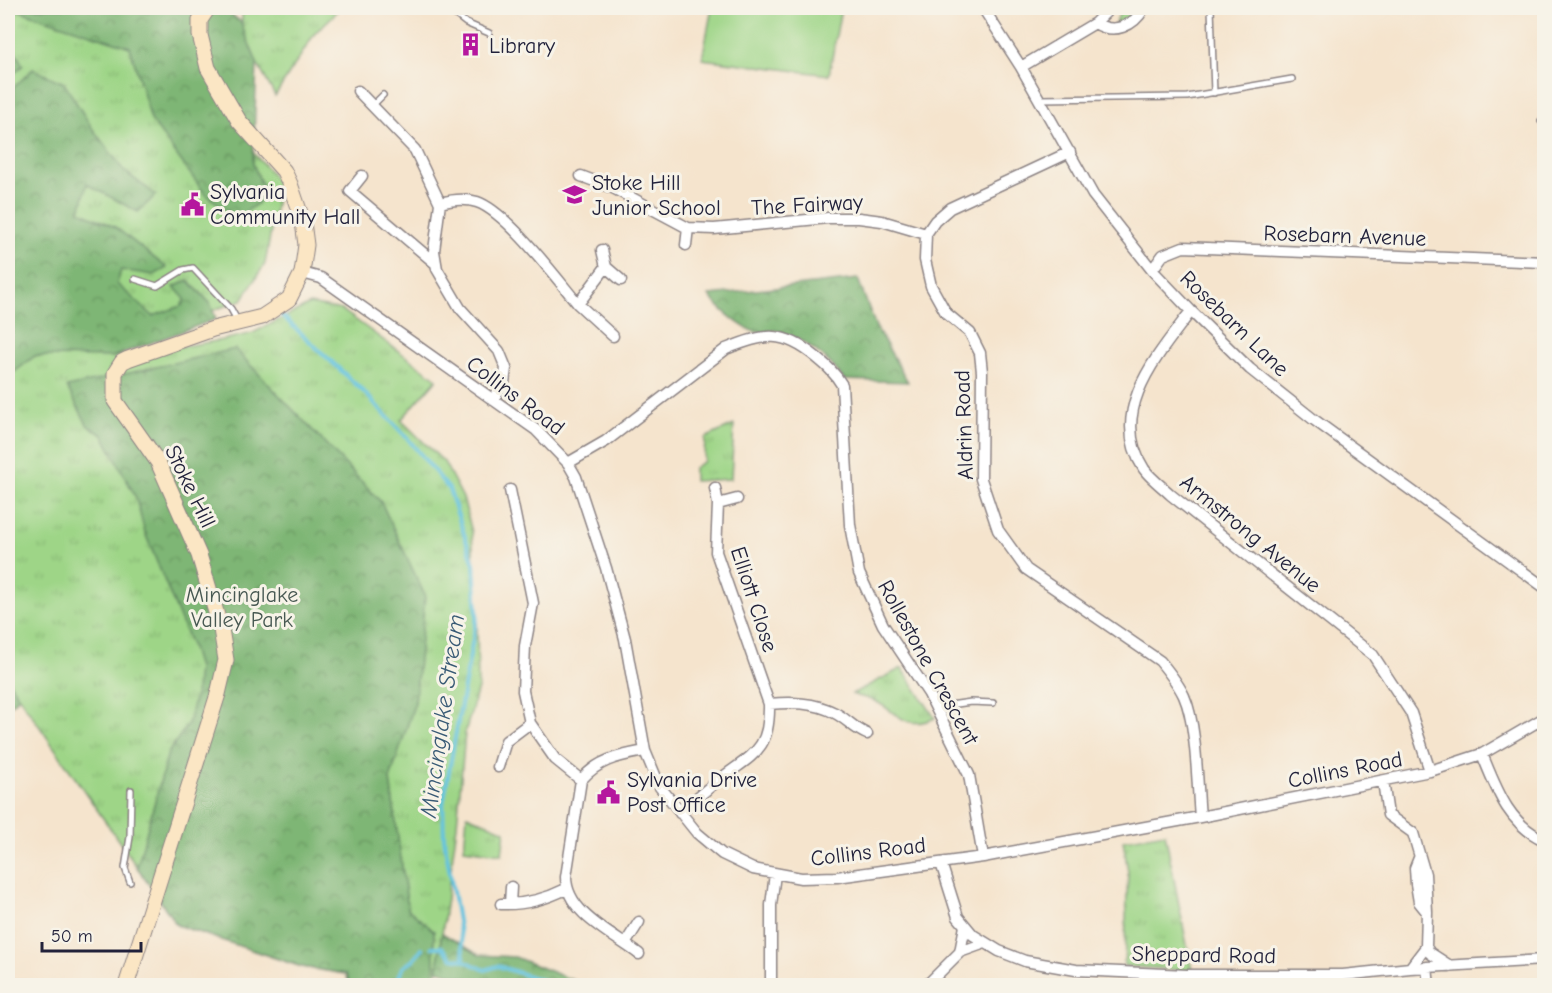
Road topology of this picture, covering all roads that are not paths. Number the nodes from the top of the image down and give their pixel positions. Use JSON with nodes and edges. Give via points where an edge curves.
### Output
{"nodes":[{"id":1,"x":208,"y":8,"type":"edge"},
{"id":2,"x":447,"y":8,"type":"edge"},
{"id":3,"x":983,"y":8,"type":"edge"},
{"id":4,"x":1110,"y":8,"type":"edge"},
{"id":5,"x":1144,"y":8,"type":"edge"},
{"id":6,"x":1211,"y":8,"type":"edge"},
{"id":7,"x":1095,"y":23,"type":"junction"},
{"id":8,"x":489,"y":33,"type":"dead end"},
{"id":9,"x":1021,"y":68,"type":"junction"},
{"id":10,"x":1292,"y":79,"type":"dead end"},
{"id":11,"x":358,"y":91,"type":"dead end"},
{"id":12,"x":1214,"y":93,"type":"junction"},
{"id":13,"x":383,"y":95,"type":"dead end"},
{"id":14,"x":1038,"y":99,"type":"junction"},
{"id":15,"x":372,"y":106,"type":"junction"},
{"id":16,"x":1070,"y":152,"type":"junction"},
{"id":17,"x":362,"y":176,"type":"dead end"},
{"id":18,"x":581,"y":176,"type":"dead end"},
{"id":19,"x":440,"y":203,"type":"junction"},
{"id":20,"x":688,"y":228,"type":"junction"},
{"id":21,"x":926,"y":234,"type":"junction"},
{"id":22,"x":686,"y":244,"type":"dead end"},
{"id":23,"x":602,"y":250,"type":"dead end"},
{"id":24,"x":1545,"y":262,"type":"edge"},
{"id":25,"x":435,"y":263,"type":"junction"},
{"id":26,"x":606,"y":267,"type":"junction"},
{"id":27,"x":1152,"y":270,"type":"junction"},
{"id":28,"x":302,"y":273,"type":"junction"},
{"id":29,"x":135,"y":279,"type":"dead end"},
{"id":30,"x":621,"y":280,"type":"dead end"},
{"id":31,"x":578,"y":304,"type":"junction"},
{"id":32,"x":1191,"y":311,"type":"junction"},
{"id":33,"x":239,"y":324,"type":"junction"},
{"id":34,"x":613,"y":336,"type":"dead end"},
{"id":35,"x":493,"y":400,"type":"junction"},
{"id":36,"x":568,"y":463,"type":"junction"},
{"id":37,"x":715,"y":488,"type":"dead end"},
{"id":38,"x":510,"y":490,"type":"dead end"},
{"id":39,"x":737,"y":499,"type":"dead end"},
{"id":40,"x":718,"y":504,"type":"junction"},
{"id":41,"x":1545,"y":587,"type":"edge"},
{"id":42,"x":993,"y":703,"type":"dead end"},
{"id":43,"x":769,"y":704,"type":"junction"},
{"id":44,"x":936,"y":707,"type":"junction"},
{"id":45,"x":1545,"y":718,"type":"edge"},
{"id":46,"x":530,"y":723,"type":"junction"},
{"id":47,"x":867,"y":734,"type":"dead end"},
{"id":48,"x":645,"y":751,"type":"junction"},
{"id":49,"x":1482,"y":754,"type":"junction"},
{"id":50,"x":498,"y":767,"type":"dead end"},
{"id":51,"x":1430,"y":771,"type":"junction"},
{"id":52,"x":581,"y":780,"type":"junction"},
{"id":53,"x":1383,"y":781,"type":"junction"},
{"id":54,"x":131,"y":790,"type":"dead end"},
{"id":55,"x":680,"y":813,"type":"junction"},
{"id":56,"x":1200,"y":818,"type":"junction"},
{"id":57,"x":1545,"y":840,"type":"edge"},
{"id":58,"x":983,"y":857,"type":"junction"},
{"id":59,"x":941,"y":862,"type":"junction"},
{"id":60,"x":775,"y":874,"type":"junction"},
{"id":61,"x":130,"y":882,"type":"dead end"},
{"id":62,"x":511,"y":887,"type":"dead end"},
{"id":63,"x":566,"y":889,"type":"junction"},
{"id":64,"x":639,"y":922,"type":"dead end"},
{"id":65,"x":965,"y":926,"type":"junction"},
{"id":66,"x":985,"y":943,"type":"junction"},
{"id":67,"x":625,"y":944,"type":"junction"},
{"id":68,"x":1426,"y":948,"type":"junction"},
{"id":69,"x":960,"y":952,"type":"junction"},
{"id":70,"x":639,"y":954,"type":"dead end"},
{"id":71,"x":1545,"y":960,"type":"edge"},
{"id":72,"x":1450,"y":966,"type":"junction"},
{"id":73,"x":1427,"y":967,"type":"junction"},
{"id":74,"x":1410,"y":968,"type":"junction"},
{"id":75,"x":126,"y":986,"type":"edge"},
{"id":76,"x":771,"y":986,"type":"edge"},
{"id":77,"x":926,"y":986,"type":"edge"},
{"id":78,"x":1429,"y":986,"type":"edge"}],
"edges":[{"from":1,"to":28,"type":"street","name":"Stoke Hill","via":[[200,20],[200,35],[208,68],[239,121],[287,177],[303,222],[306,245]]},
{"from":2,"to":8,"type":"lane"},
{"from":3,"to":9,"type":"street","name":"Rosebarn Lane"},
{"from":4,"to":7,"type":"street"},
{"from":5,"to":7,"type":"street","via":[[1123,28]]},
{"from":6,"to":12,"type":"lane"},
{"from":7,"to":9,"type":"street"},
{"from":9,"to":14,"type":"street","name":"Rosebarn Lane"},
{"from":10,"to":12,"type":"lane"},
{"from":11,"to":15,"type":"street"},
{"from":12,"to":14,"type":"lane","via":[[1187,97]]},
{"from":13,"to":15,"type":"lane"},
{"from":14,"to":16,"type":"street","name":"Rosebarn Lane"},
{"from":15,"to":19,"type":"street","via":[[415,150]]},
{"from":16,"to":21,"type":"street","via":[[950,208]]},
{"from":16,"to":27,"type":"street","name":"Rosebarn Lane","via":[[1093,195]]},
{"from":17,"to":25,"type":"street","via":[[350,191]]},
{"from":18,"to":20,"type":"street","name":"The Fairway","via":[[615,189]]},
{"from":19,"to":25,"type":"street"},
{"from":19,"to":31,"type":"street","via":[[465,200],[486,206],[530,248]]},
{"from":20,"to":21,"type":"street","name":"The Fairway","via":[[714,230],[859,218]]},
{"from":20,"to":22,"type":"street"},
{"from":21,"to":56,"type":"street","name":"Aldrin Road","via":[[925,260],[931,286],[946,313],[970,333],[980,353],[981,479],[998,530],[1026,569],[1160,661],[1172,675],[1185,697],[1190,716]]},
{"from":23,"to":26,"type":"street"},
{"from":24,"to":27,"type":"street","name":"Rosebarn Avenue","via":[[1183,247],[1163,255]]},
{"from":25,"to":35,"type":"street","via":[[460,308],[499,351],[506,368],[504,383]]},
{"from":26,"to":30,"type":"street"},
{"from":26,"to":31,"type":"street"},
{"from":27,"to":32,"type":"street","name":"Rosebarn Lane"},
{"from":28,"to":33,"type":"street","name":"Stoke Hill","via":[[294,292],[275,309]]},
{"from":28,"to":35,"type":"street","name":"Collins Road","via":[[321,278]]},
{"from":29,"to":33,"type":"lane","via":[[157,286],[193,268],[231,309]]},
{"from":31,"to":34,"type":"street"},
{"from":32,"to":41,"type":"street","name":"Rosebarn Lane","via":[[1250,369],[1313,419]]},
{"from":32,"to":51,"type":"street","name":"Armstrong Avenue","via":[[1155,358],[1136,394],[1130,428],[1134,450],[1145,471],[1171,495],[1373,655],[1411,713]]},
{"from":33,"to":75,"type":"street","name":"Stoke Hill","via":[[213,329],[128,359],[115,374],[115,401],[158,462],[199,555],[221,628],[226,660]]},
{"from":35,"to":36,"type":"street","name":"Collins Road","via":[[536,430]]},
{"from":36,"to":44,"type":"street","name":"Rollestone Crescent","via":[[606,441],[726,349],[770,336],[797,341],[834,372],[842,385],[850,525],[859,573],[883,625]]},
{"from":36,"to":48,"type":"street","name":"Collins Road","via":[[576,477],[621,622]]},
{"from":37,"to":40,"type":"street","name":"Elliott Close"},
{"from":38,"to":46,"type":"street","via":[[533,603],[525,646],[523,691]]},
{"from":39,"to":40,"type":"street"},
{"from":40,"to":43,"type":"street","name":"Elliott Close","via":[[716,552]]},
{"from":42,"to":44,"type":"lane"},
{"from":43,"to":47,"type":"street","via":[[796,702],[820,707]]},
{"from":43,"to":55,"type":"street","name":"Elliott Close","via":[[769,726],[757,750]]},
{"from":44,"to":58,"type":"street","name":"Rollestone Crescent","via":[[969,775]]},
{"from":45,"to":49,"type":"street","name":"Collins Road"},
{"from":46,"to":50,"type":"street","via":[[506,741]]},
{"from":46,"to":52,"type":"street","via":[[555,759]]},
{"from":48,"to":52,"type":"street","via":[[606,759]]},
{"from":48,"to":55,"type":"street","name":"Collins Road","via":[[660,787]]},
{"from":49,"to":51,"type":"street","name":"Collins Road"},
{"from":49,"to":57,"type":"street","via":[[1507,809],[1532,834]]},
{"from":51,"to":53,"type":"street","name":"Collins Road"},
{"from":52,"to":63,"type":"street"},
{"from":53,"to":56,"type":"street","name":"Collins Road"},
{"from":53,"to":68,"type":"street","via":[[1388,815],[1413,833],[1425,874]]},
{"from":54,"to":61,"type":"lane","via":[[130,837],[124,868]]},
{"from":55,"to":60,"type":"street","name":"Collins Road","via":[[722,854],[753,869]]},
{"from":56,"to":58,"type":"street","name":"Collins Road"},
{"from":58,"to":59,"type":"street","name":"Collins Road"},
{"from":59,"to":60,"type":"street","name":"Collins Road","via":[[837,877],[801,879]]},
{"from":59,"to":65,"type":"street","name":"Sheppard Road","via":[[955,909]]},
{"from":60,"to":76,"type":"street"},
{"from":62,"to":63,"type":"street","via":[[506,904],[549,897]]},
{"from":63,"to":67,"type":"street","via":[[580,910]]},
{"from":64,"to":67,"type":"street"},
{"from":65,"to":66,"type":"street","name":"Sheppard Road"},
{"from":65,"to":69,"type":"street"},
{"from":66,"to":69,"type":"street"},
{"from":66,"to":74,"type":"street","name":"Sheppard Road","via":[[1024,961],[1076,970],[1343,975]]},
{"from":67,"to":70,"type":"street"},
{"from":68,"to":72,"type":"street"},
{"from":68,"to":74,"type":"street"},
{"from":69,"to":77,"type":"street"},
{"from":71,"to":72,"type":"street","name":"Sheppard Road"},
{"from":72,"to":73,"type":"street","name":"Sheppard Road"},
{"from":73,"to":74,"type":"street","name":"Sheppard Road"},
{"from":73,"to":78,"type":"street"}]}
